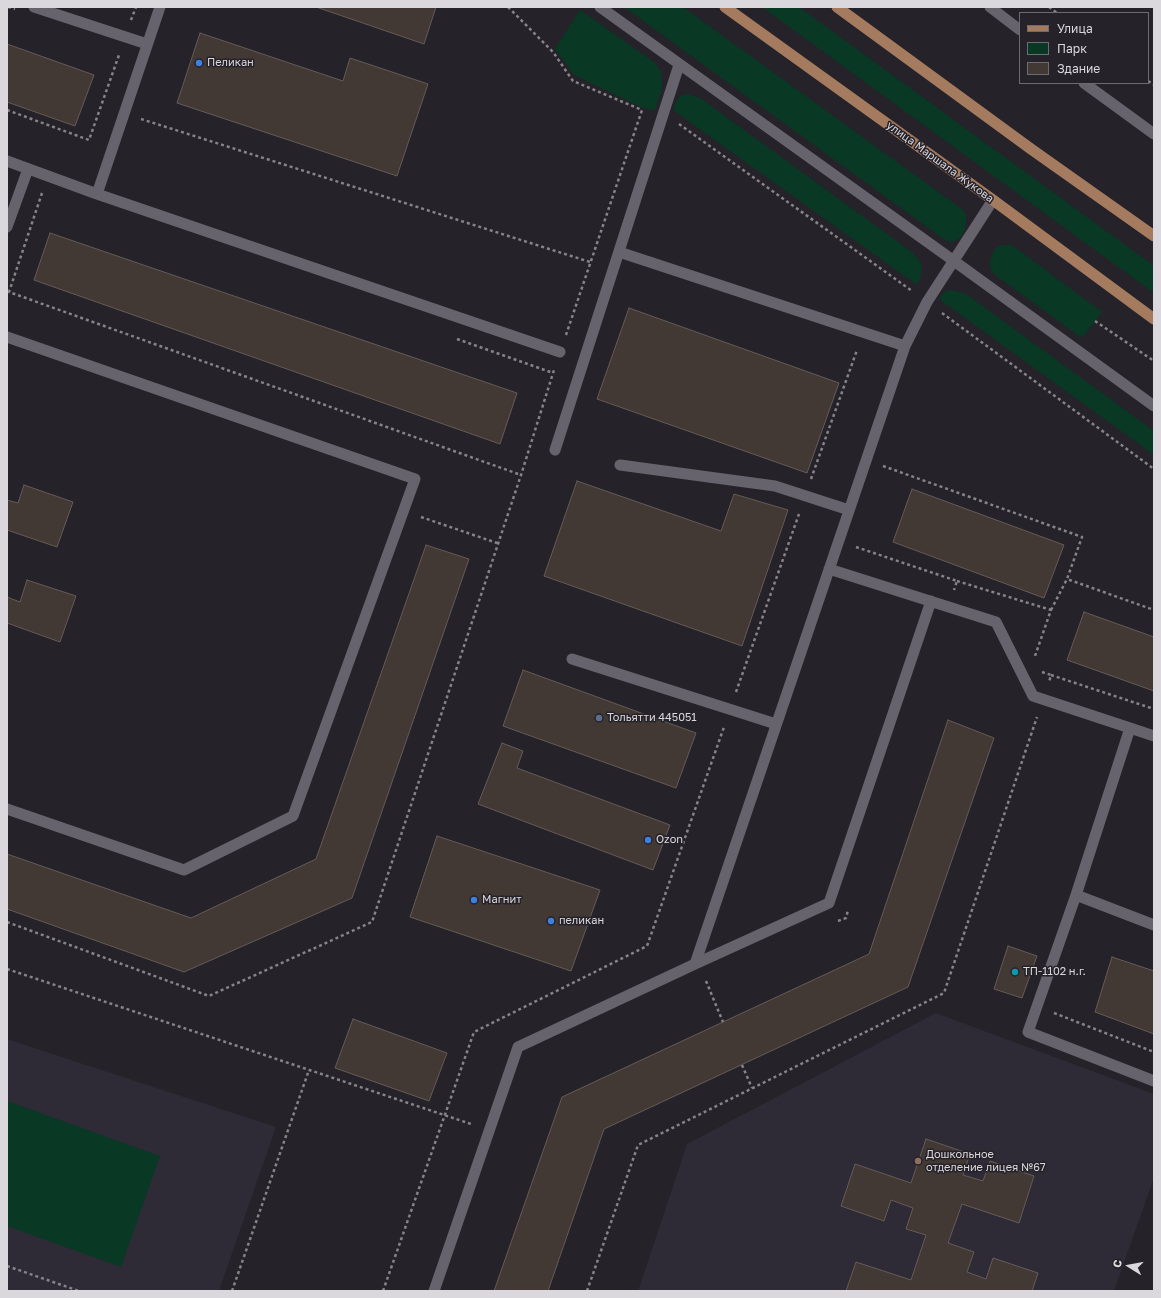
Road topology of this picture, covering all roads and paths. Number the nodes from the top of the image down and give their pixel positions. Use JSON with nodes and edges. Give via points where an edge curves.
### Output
{"nodes":[{"id":1,"x":34,"y":7,"type":"edge"},
{"id":2,"x":136,"y":7,"type":"edge"},
{"id":3,"x":160,"y":7,"type":"edge"},
{"id":4,"x":508,"y":7,"type":"edge"},
{"id":5,"x":600,"y":7,"type":"edge"},
{"id":6,"x":725,"y":7,"type":"edge"},
{"id":7,"x":837,"y":7,"type":"edge"},
{"id":8,"x":990,"y":7,"type":"edge"},
{"id":9,"x":1004,"y":11,"type":"edge"},
{"id":10,"x":1019,"y":29,"type":"edge"},
{"id":11,"x":125,"y":37,"type":"junction"},
{"id":12,"x":147,"y":44,"type":"junction"},
{"id":13,"x":679,"y":65,"type":"junction"},
{"id":14,"x":1085,"y":84,"type":"edge"},
{"id":15,"x":7,"y":110,"type":"edge"},
{"id":16,"x":642,"y":110,"type":"junction"},
{"id":17,"x":664,"y":112,"type":"junction"},
{"id":18,"x":124,"y":113,"type":"junction"},
{"id":19,"x":1154,"y":134,"type":"edge"},
{"id":20,"x":7,"y":160,"type":"edge"},
{"id":21,"x":28,"y":169,"type":"junction"},
{"id":22,"x":42,"y":193,"type":"dead end"},
{"id":23,"x":97,"y":194,"type":"junction"},
{"id":24,"x":994,"y":200,"type":"junction"},
{"id":25,"x":7,"y":227,"type":"edge"},
{"id":26,"x":1154,"y":236,"type":"edge"},
{"id":27,"x":619,"y":252,"type":"junction"},
{"id":28,"x":954,"y":260,"type":"junction"},
{"id":29,"x":590,"y":262,"type":"junction"},
{"id":30,"x":927,"y":302,"type":"junction"},
{"id":31,"x":1154,"y":319,"type":"edge"},
{"id":32,"x":1096,"y":321,"type":"dead end"},
{"id":33,"x":862,"y":332,"type":"junction"},
{"id":34,"x":7,"y":337,"type":"edge"},
{"id":35,"x":905,"y":346,"type":"junction"},
{"id":36,"x":560,"y":352,"type":"junction"},
{"id":37,"x":1154,"y":362,"type":"edge"},
{"id":38,"x":1154,"y":406,"type":"edge"},
{"id":39,"x":555,"y":450,"type":"dead end"},
{"id":40,"x":880,"y":465,"type":"dead end"},
{"id":41,"x":620,"y":466,"type":"dead end"},
{"id":42,"x":1154,"y":469,"type":"edge"},
{"id":43,"x":521,"y":475,"type":"junction"},
{"id":44,"x":806,"y":496,"type":"junction"},
{"id":45,"x":849,"y":510,"type":"junction"},
{"id":46,"x":419,"y":516,"type":"dead end"},
{"id":47,"x":497,"y":543,"type":"junction"},
{"id":48,"x":829,"y":568,"type":"junction"},
{"id":49,"x":1067,"y":579,"type":"junction"},
{"id":50,"x":957,"y":581,"type":"dead end"},
{"id":51,"x":931,"y":601,"type":"junction"},
{"id":52,"x":1051,"y":610,"type":"junction"},
{"id":53,"x":1154,"y":610,"type":"edge"},
{"id":54,"x":572,"y":659,"type":"dead end"},
{"id":55,"x":1033,"y":660,"type":"dead end"},
{"id":56,"x":1038,"y":670,"type":"dead end"},
{"id":57,"x":1051,"y":675,"type":"junction"},
{"id":58,"x":1043,"y":700,"type":"junction"},
{"id":59,"x":1154,"y":709,"type":"edge"},
{"id":60,"x":730,"y":710,"type":"junction"},
{"id":61,"x":776,"y":724,"type":"junction"},
{"id":62,"x":1130,"y":728,"type":"junction"},
{"id":63,"x":1154,"y":736,"type":"edge"},
{"id":64,"x":7,"y":809,"type":"edge"},
{"id":65,"x":1076,"y":894,"type":"junction"},
{"id":66,"x":7,"y":922,"type":"edge"},
{"id":67,"x":1154,"y":925,"type":"edge"},
{"id":68,"x":695,"y":964,"type":"junction"},
{"id":69,"x":7,"y":969,"type":"edge"},
{"id":70,"x":706,"y":981,"type":"dead end"},
{"id":71,"x":1049,"y":1011,"type":"dead end"},
{"id":72,"x":723,"y":1022,"type":"dead end"},
{"id":73,"x":1154,"y":1052,"type":"edge"},
{"id":74,"x":742,"y":1065,"type":"dead end"},
{"id":75,"x":309,"y":1070,"type":"junction"},
{"id":76,"x":1154,"y":1081,"type":"edge"},
{"id":77,"x":752,"y":1088,"type":"junction"},
{"id":78,"x":445,"y":1115,"type":"junction"},
{"id":79,"x":489,"y":1130,"type":"junction"},
{"id":80,"x":7,"y":1266,"type":"edge"},
{"id":81,"x":79,"y":1291,"type":"edge"},
{"id":82,"x":232,"y":1291,"type":"edge"},
{"id":83,"x":383,"y":1291,"type":"edge"},
{"id":84,"x":434,"y":1291,"type":"edge"},
{"id":85,"x":587,"y":1291,"type":"edge"}],
"edges":[{"from":1,"to":11,"type":"street"},
{"from":2,"to":11,"type":"path"},
{"from":3,"to":12,"type":"street"},
{"from":4,"to":16,"type":"path","via":[[553,52],[573,81]]},
{"from":5,"to":13,"type":"street"},
{"from":6,"to":24,"type":"main road","name":"улица Маршала Жукова"},
{"from":7,"to":26,"type":"main road"},
{"from":8,"to":9,"type":"street"},
{"from":9,"to":10,"type":"street"},
{"from":11,"to":12,"type":"street"},
{"from":11,"to":15,"type":"path","via":[[88,140]]},
{"from":12,"to":18,"type":"street"},
{"from":13,"to":17,"type":"street"},
{"from":13,"to":28,"type":"street"},
{"from":14,"to":19,"type":"street"},
{"from":16,"to":17,"type":"path"},
{"from":16,"to":29,"type":"path"},
{"from":17,"to":27,"type":"street"},
{"from":17,"to":30,"type":"path"},
{"from":18,"to":23,"type":"street"},
{"from":18,"to":29,"type":"path"},
{"from":20,"to":21,"type":"street"},
{"from":21,"to":23,"type":"street"},
{"from":21,"to":25,"type":"street"},
{"from":22,"to":43,"type":"path","via":[[9,292]]},
{"from":23,"to":36,"type":"street"},
{"from":24,"to":28,"type":"street"},
{"from":24,"to":31,"type":"main road","name":"улица Маршала Жукова"},
{"from":27,"to":33,"type":"street"},
{"from":27,"to":39,"type":"street"},
{"from":28,"to":30,"type":"street"},
{"from":28,"to":38,"type":"street"},
{"from":29,"to":36,"type":"path"},
{"from":30,"to":35,"type":"street"},
{"from":30,"to":42,"type":"path"},
{"from":32,"to":37,"type":"path"},
{"from":33,"to":35,"type":"street"},
{"from":33,"to":44,"type":"path"},
{"from":34,"to":64,"type":"street","via":[[415,479],[293,816],[184,870]]},
{"from":35,"to":45,"type":"street"},
{"from":36,"to":43,"type":"path"},
{"from":40,"to":49,"type":"path","via":[[1082,537]]},
{"from":41,"to":44,"type":"street","via":[[775,486]]},
{"from":43,"to":47,"type":"path"},
{"from":44,"to":45,"type":"street"},
{"from":44,"to":60,"type":"path"},
{"from":45,"to":48,"type":"street"},
{"from":46,"to":47,"type":"path"},
{"from":47,"to":66,"type":"path","via":[[372,922],[209,996]]},
{"from":48,"to":51,"type":"street"},
{"from":48,"to":61,"type":"street"},
{"from":49,"to":52,"type":"path"},
{"from":49,"to":53,"type":"path"},
{"from":50,"to":52,"type":"path"},
{"from":51,"to":58,"type":"street","via":[[996,622],[1033,696]]},
{"from":51,"to":68,"type":"street","via":[[829,903]]},
{"from":52,"to":55,"type":"path"},
{"from":54,"to":60,"type":"street"},
{"from":56,"to":57,"type":"path"},
{"from":57,"to":58,"type":"path"},
{"from":57,"to":59,"type":"path"},
{"from":58,"to":62,"type":"street"},
{"from":58,"to":77,"type":"path","via":[[944,993]]},
{"from":60,"to":61,"type":"street"},
{"from":60,"to":78,"type":"path","via":[[647,946],[474,1032]]},
{"from":61,"to":68,"type":"street"},
{"from":62,"to":63,"type":"street"},
{"from":62,"to":65,"type":"street"},
{"from":65,"to":67,"type":"street"},
{"from":65,"to":76,"type":"street","via":[[1028,1032]]},
{"from":68,"to":79,"type":"street","via":[[518,1047]]},
{"from":69,"to":75,"type":"path"},
{"from":70,"to":72,"type":"path"},
{"from":71,"to":73,"type":"path"},
{"from":74,"to":77,"type":"path"},
{"from":75,"to":78,"type":"path"},
{"from":75,"to":82,"type":"path"},
{"from":77,"to":85,"type":"path","via":[[638,1145]]},
{"from":78,"to":79,"type":"path"},
{"from":78,"to":83,"type":"path"},
{"from":79,"to":84,"type":"street"},
{"from":80,"to":81,"type":"path"}]}
